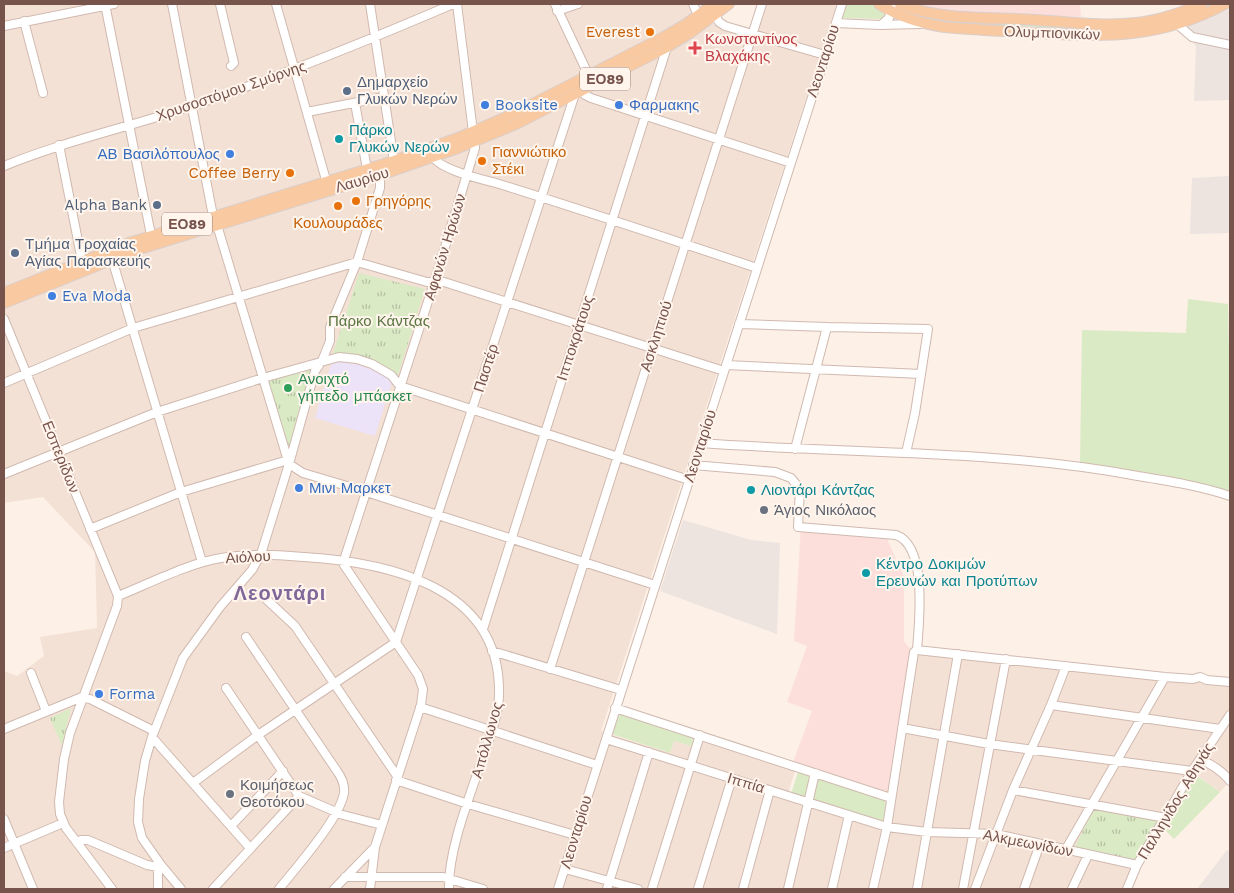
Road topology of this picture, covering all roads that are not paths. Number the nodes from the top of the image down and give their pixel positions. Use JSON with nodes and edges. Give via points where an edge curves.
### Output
{"nodes":[{"id":1,"x":108,"y":4,"type":"edge"},
{"id":2,"x":172,"y":4,"type":"edge"},
{"id":3,"x":220,"y":4,"type":"edge"},
{"id":4,"x":276,"y":4,"type":"edge"},
{"id":5,"x":370,"y":4,"type":"edge"},
{"id":6,"x":455,"y":4,"type":"edge"},
{"id":7,"x":578,"y":4,"type":"edge"},
{"id":8,"x":693,"y":4,"type":"edge"},
{"id":9,"x":714,"y":4,"type":"edge"},
{"id":10,"x":729,"y":4,"type":"edge"},
{"id":11,"x":762,"y":4,"type":"edge"},
{"id":12,"x":842,"y":4,"type":"edge"},
{"id":13,"x":879,"y":4,"type":"edge"},
{"id":14,"x":900,"y":4,"type":"edge"},
{"id":15,"x":1202,"y":4,"type":"edge"},
{"id":16,"x":1225,"y":4,"type":"edge"},
{"id":17,"x":556,"y":7,"type":"edge"},
{"id":18,"x":891,"y":8,"type":"edge"},
{"id":19,"x":715,"y":15,"type":"junction"},
{"id":20,"x":698,"y":16,"type":"junction"},
{"id":21,"x":24,"y":21,"type":"junction"},
{"id":22,"x":836,"y":23,"type":"junction"},
{"id":23,"x":880,"y":24,"type":"junction"},
{"id":24,"x":922,"y":24,"type":"junction"},
{"id":25,"x":1177,"y":24,"type":"junction"},
{"id":26,"x":4,"y":26,"type":"edge"},
{"id":27,"x":753,"y":34,"type":"junction"},
{"id":28,"x":376,"y":37,"type":"junction"},
{"id":29,"x":1230,"y":46,"type":"edge"},
{"id":30,"x":667,"y":47,"type":"junction"},
{"id":31,"x":825,"y":55,"type":"junction"},
{"id":32,"x":232,"y":66,"type":"dead end"},
{"id":33,"x":295,"y":69,"type":"junction"},
{"id":34,"x":589,"y":76,"type":"junction"},
{"id":35,"x":579,"y":92,"type":"junction"},
{"id":36,"x":43,"y":93,"type":"dead end"},
{"id":37,"x":384,"y":97,"type":"junction"},
{"id":38,"x":355,"y":103,"type":"junction"},
{"id":39,"x":191,"y":106,"type":"junction"},
{"id":40,"x":307,"y":112,"type":"junction"},
{"id":41,"x":645,"y":116,"type":"junction"},
{"id":42,"x":128,"y":126,"type":"junction"},
{"id":43,"x":473,"y":136,"type":"junction"},
{"id":44,"x":719,"y":139,"type":"junction"},
{"id":45,"x":58,"y":145,"type":"junction"},
{"id":46,"x":434,"y":157,"type":"junction"},
{"id":47,"x":394,"y":161,"type":"junction"},
{"id":48,"x":791,"y":163,"type":"junction"},
{"id":49,"x":4,"y":166,"type":"edge"},
{"id":50,"x":367,"y":169,"type":"junction"},
{"id":51,"x":467,"y":174,"type":"junction"},
{"id":52,"x":380,"y":175,"type":"junction"},
{"id":53,"x":327,"y":186,"type":"junction"},
{"id":54,"x":541,"y":197,"type":"junction"},
{"id":55,"x":612,"y":220,"type":"junction"},
{"id":56,"x":215,"y":221,"type":"junction"},
{"id":57,"x":151,"y":236,"type":"junction"},
{"id":58,"x":686,"y":244,"type":"junction"},
{"id":59,"x":112,"y":259,"type":"junction"},
{"id":60,"x":82,"y":261,"type":"junction"},
{"id":61,"x":357,"y":262,"type":"junction"},
{"id":62,"x":757,"y":268,"type":"junction"},
{"id":63,"x":434,"y":282,"type":"junction"},
{"id":64,"x":4,"y":293,"type":"edge"},
{"id":65,"x":239,"y":298,"type":"junction"},
{"id":66,"x":4,"y":303,"type":"edge"},
{"id":67,"x":507,"y":303,"type":"junction"},
{"id":68,"x":4,"y":319,"type":"edge"},
{"id":69,"x":739,"y":324,"type":"junction"},
{"id":70,"x":579,"y":325,"type":"junction"},
{"id":71,"x":827,"y":327,"type":"junction"},
{"id":72,"x":133,"y":328,"type":"junction"},
{"id":73,"x":652,"y":350,"type":"junction"},
{"id":74,"x":322,"y":361,"type":"junction"},
{"id":75,"x":725,"y":368,"type":"junction"},
{"id":76,"x":815,"y":368,"type":"junction"},
{"id":77,"x":26,"y":374,"type":"junction"},
{"id":78,"x":921,"y":374,"type":"junction"},
{"id":79,"x":263,"y":378,"type":"junction"},
{"id":80,"x":4,"y":383,"type":"edge"},
{"id":81,"x":400,"y":386,"type":"junction"},
{"id":82,"x":472,"y":409,"type":"junction"},
{"id":83,"x":158,"y":412,"type":"junction"},
{"id":84,"x":545,"y":433,"type":"junction"},
{"id":85,"x":701,"y":443,"type":"junction"},
{"id":86,"x":795,"y":449,"type":"junction"},
{"id":87,"x":58,"y":451,"type":"junction"},
{"id":88,"x":906,"y":453,"type":"junction"},
{"id":89,"x":618,"y":457,"type":"junction"},
{"id":90,"x":289,"y":462,"type":"junction"},
{"id":91,"x":694,"y":465,"type":"junction"},
{"id":92,"x":4,"y":474,"type":"edge"},
{"id":93,"x":689,"y":480,"type":"junction"},
{"id":94,"x":181,"y":492,"type":"junction"},
{"id":95,"x":365,"y":492,"type":"junction"},
{"id":96,"x":1230,"y":496,"type":"edge"},
{"id":97,"x":438,"y":515,"type":"junction"},
{"id":98,"x":90,"y":530,"type":"junction"},
{"id":99,"x":511,"y":539,"type":"junction"},
{"id":100,"x":261,"y":554,"type":"junction"},
{"id":101,"x":344,"y":560,"type":"junction"},
{"id":102,"x":202,"y":562,"type":"junction"},
{"id":103,"x":584,"y":562,"type":"junction"},
{"id":104,"x":417,"y":578,"type":"junction"},
{"id":105,"x":655,"y":585,"type":"junction"},
{"id":106,"x":118,"y":596,"type":"junction"},
{"id":107,"x":266,"y":599,"type":"dead end"},
{"id":108,"x":483,"y":629,"type":"junction"},
{"id":109,"x":246,"y":637,"type":"dead end"},
{"id":110,"x":396,"y":642,"type":"junction"},
{"id":111,"x":917,"y":650,"type":"junction"},
{"id":112,"x":492,"y":651,"type":"junction"},
{"id":113,"x":958,"y":654,"type":"junction"},
{"id":114,"x":1006,"y":659,"type":"junction"},
{"id":115,"x":1066,"y":666,"type":"junction"},
{"id":116,"x":550,"y":669,"type":"junction"},
{"id":117,"x":31,"y":673,"type":"dead end"},
{"id":118,"x":1165,"y":677,"type":"junction"},
{"id":119,"x":1230,"y":682,"type":"edge"},
{"id":120,"x":335,"y":684,"type":"junction"},
{"id":121,"x":226,"y":688,"type":"dead end"},
{"id":122,"x":621,"y":690,"type":"junction"},
{"id":123,"x":82,"y":697,"type":"junction"},
{"id":124,"x":1051,"y":705,"type":"junction"},
{"id":125,"x":420,"y":707,"type":"junction"},
{"id":126,"x":616,"y":708,"type":"junction"},
{"id":127,"x":296,"y":710,"type":"junction"},
{"id":128,"x":46,"y":711,"type":"junction"},
{"id":129,"x":1230,"y":715,"type":"edge"},
{"id":130,"x":1141,"y":718,"type":"junction"},
{"id":131,"x":902,"y":728,"type":"junction"},
{"id":132,"x":4,"y":729,"type":"edge"},
{"id":133,"x":1220,"y":729,"type":"junction"},
{"id":134,"x":492,"y":730,"type":"junction"},
{"id":135,"x":153,"y":734,"type":"junction"},
{"id":136,"x":258,"y":735,"type":"junction"},
{"id":137,"x":700,"y":735,"type":"junction"},
{"id":138,"x":944,"y":736,"type":"junction"},
{"id":139,"x":606,"y":738,"type":"junction"},
{"id":140,"x":989,"y":744,"type":"junction"},
{"id":141,"x":1031,"y":749,"type":"junction"},
{"id":142,"x":649,"y":752,"type":"junction"},
{"id":143,"x":1200,"y":760,"type":"junction"},
{"id":144,"x":1116,"y":761,"type":"junction"},
{"id":145,"x":597,"y":765,"type":"junction"},
{"id":146,"x":691,"y":765,"type":"junction"},
{"id":147,"x":283,"y":771,"type":"junction"},
{"id":148,"x":1192,"y":771,"type":"junction"},
{"id":149,"x":815,"y":773,"type":"junction"},
{"id":150,"x":396,"y":778,"type":"junction"},
{"id":151,"x":732,"y":778,"type":"junction"},
{"id":152,"x":1230,"y":781,"type":"edge"},
{"id":153,"x":193,"y":783,"type":"junction"},
{"id":154,"x":770,"y":790,"type":"junction"},
{"id":155,"x":1013,"y":790,"type":"junction"},
{"id":156,"x":299,"y":796,"type":"junction"},
{"id":157,"x":890,"y":798,"type":"junction"},
{"id":158,"x":810,"y":802,"type":"junction"},
{"id":159,"x":468,"y":804,"type":"junction"},
{"id":160,"x":1092,"y":804,"type":"junction"},
{"id":161,"x":337,"y":812,"type":"junction"},
{"id":162,"x":850,"y":815,"type":"junction"},
{"id":163,"x":1166,"y":818,"type":"junction"},
{"id":164,"x":4,"y":819,"type":"edge"},
{"id":165,"x":63,"y":823,"type":"junction"},
{"id":166,"x":382,"y":825,"type":"junction"},
{"id":167,"x":231,"y":826,"type":"junction"},
{"id":168,"x":887,"y":827,"type":"junction"},
{"id":169,"x":927,"y":832,"type":"junction"},
{"id":170,"x":974,"y":832,"type":"junction"},
{"id":171,"x":996,"y":834,"type":"junction"},
{"id":172,"x":575,"y":835,"type":"junction"},
{"id":173,"x":77,"y":843,"type":"junction"},
{"id":174,"x":14,"y":844,"type":"junction"},
{"id":175,"x":1040,"y":844,"type":"junction"},
{"id":176,"x":375,"y":847,"type":"junction"},
{"id":177,"x":4,"y":848,"type":"edge"},
{"id":178,"x":250,"y":848,"type":"junction"},
{"id":179,"x":1066,"y":849,"type":"junction"},
{"id":180,"x":1088,"y":855,"type":"junction"},
{"id":181,"x":1137,"y":865,"type":"junction"},
{"id":182,"x":159,"y":866,"type":"junction"},
{"id":183,"x":565,"y":869,"type":"junction"},
{"id":184,"x":345,"y":877,"type":"junction"},
{"id":185,"x":372,"y":877,"type":"junction"},
{"id":186,"x":449,"y":878,"type":"junction"},
{"id":187,"x":608,"y":885,"type":"edge"},
{"id":188,"x":33,"y":889,"type":"edge"},
{"id":189,"x":112,"y":889,"type":"edge"},
{"id":190,"x":158,"y":889,"type":"edge"},
{"id":191,"x":181,"y":889,"type":"edge"},
{"id":192,"x":213,"y":889,"type":"edge"},
{"id":193,"x":279,"y":889,"type":"edge"},
{"id":194,"x":334,"y":889,"type":"edge"},
{"id":195,"x":370,"y":889,"type":"edge"},
{"id":196,"x":449,"y":889,"type":"edge"},
{"id":197,"x":482,"y":889,"type":"edge"},
{"id":198,"x":558,"y":889,"type":"edge"},
{"id":199,"x":638,"y":889,"type":"edge"},
{"id":200,"x":652,"y":889,"type":"edge"},
{"id":201,"x":698,"y":889,"type":"edge"},
{"id":202,"x":743,"y":889,"type":"edge"},
{"id":203,"x":788,"y":889,"type":"edge"},
{"id":204,"x":832,"y":889,"type":"edge"},
{"id":205,"x":873,"y":889,"type":"edge"},
{"id":206,"x":917,"y":889,"type":"edge"},
{"id":207,"x":963,"y":889,"type":"edge"},
{"id":208,"x":975,"y":889,"type":"edge"},
{"id":209,"x":1024,"y":889,"type":"edge"},
{"id":210,"x":1072,"y":889,"type":"edge"},
{"id":211,"x":1127,"y":889,"type":"edge"}],
"edges":[{"from":1,"to":21,"type":"street"},
{"from":1,"to":42,"type":"street"},
{"from":2,"to":39,"type":"street"},
{"from":3,"to":32,"type":"street","via":[[234,63]]},
{"from":4,"to":33,"type":"street"},
{"from":5,"to":28,"type":"street"},
{"from":6,"to":28,"type":"street","name":"Χρυσοστόμου Σμύρνης"},
{"from":6,"to":43,"type":"street","name":"Αφανών Ηρώων"},
{"from":7,"to":17,"type":"street"},
{"from":8,"to":20,"type":"street"},
{"from":9,"to":20,"type":"main road","name":"Λαυρίου","number":"ΕΟ89"},
{"from":10,"to":19,"type":"main road","name":"Λαυρίου","number":"ΕΟ89"},
{"from":11,"to":27,"type":"street","name":"Ασκληπιού"},
{"from":12,"to":22,"type":"street","name":"Λεονταρίου"},
{"from":13,"to":18,"type":"main road","name":"Ολυμπιονικών"},
{"from":14,"to":15,"type":"main road","name":"Ολυμπιονικών","via":[[943,16],[1135,24]]},
{"from":16,"to":25,"type":"main road","name":"Ολυμπιονικών"},
{"from":17,"to":34,"type":"street"},
{"from":18,"to":23,"type":"street","via":[[888,21]]},
{"from":18,"to":24,"type":"main road","name":"Ολυμπιονικών"},
{"from":19,"to":27,"type":"street","via":[[725,26]]},
{"from":19,"to":30,"type":"main road","name":"Λαυρίου","number":"ΕΟ89"},
{"from":20,"to":34,"type":"main road","name":"Λαυρίου","number":"ΕΟ89"},
{"from":21,"to":26,"type":"street"},
{"from":21,"to":36,"type":"street"},
{"from":22,"to":23,"type":"street"},
{"from":22,"to":31,"type":"street","name":"Λεονταρίου"},
{"from":23,"to":24,"type":"street"},
{"from":24,"to":25,"type":"main road","name":"Ολυμπιονικών","via":[[1102,36]]},
{"from":25,"to":29,"type":"street","via":[[1192,37]]},
{"from":27,"to":31,"type":"street"},
{"from":27,"to":44,"type":"street","name":"Ασκληπιού"},
{"from":28,"to":33,"type":"street","name":"Χρυσοστόμου Σμύρνης"},
{"from":28,"to":37,"type":"street"},
{"from":30,"to":35,"type":"main road","name":"Λαυρίου","number":"ΕΟ89"},
{"from":30,"to":41,"type":"street","name":"Ιπποκράτους"},
{"from":31,"to":48,"type":"street","name":"Λεονταρίου"},
{"from":33,"to":39,"type":"street","name":"Χρυσοστόμου Σμύρνης"},
{"from":33,"to":40,"type":"street"},
{"from":34,"to":43,"type":"main road","name":"Λαυρίου","number":"ΕΟ89"},
{"from":35,"to":41,"type":"street"},
{"from":35,"to":43,"type":"main road","name":"Λαυρίου","number":"ΕΟ89","via":[[516,124]]},
{"from":35,"to":54,"type":"street","name":"Παστέρ"},
{"from":37,"to":38,"type":"street"},
{"from":37,"to":47,"type":"street"},
{"from":38,"to":40,"type":"street"},
{"from":38,"to":50,"type":"street"},
{"from":39,"to":42,"type":"street","name":"Χρυσοστόμου Σμύρνης"},
{"from":39,"to":56,"type":"street"},
{"from":40,"to":53,"type":"street"},
{"from":41,"to":44,"type":"street"},
{"from":41,"to":55,"type":"street","name":"Ιπποκράτους"},
{"from":42,"to":45,"type":"street","name":"Χρυσοστόμου Σμύρνης"},
{"from":42,"to":57,"type":"street"},
{"from":43,"to":46,"type":"main road","name":"Λαυρίου","number":"ΕΟ89"},
{"from":43,"to":47,"type":"main road","name":"Λαυρίου","number":"ΕΟ89"},
{"from":43,"to":51,"type":"street","name":"Αφανών Ηρώων","via":[[474,148]]},
{"from":44,"to":48,"type":"street"},
{"from":44,"to":58,"type":"street","name":"Ασκληπιού"},
{"from":45,"to":49,"type":"street","name":"Χρυσοστόμου Σμύρνης"},
{"from":45,"to":60,"type":"street"},
{"from":46,"to":51,"type":"street","via":[[439,164]]},
{"from":46,"to":52,"type":"main road","name":"Λαυρίου","number":"ΕΟ89"},
{"from":47,"to":50,"type":"main road","name":"Λαυρίου","number":"ΕΟ89"},
{"from":48,"to":62,"type":"street","name":"Λεονταρίου"},
{"from":50,"to":53,"type":"main road","name":"Λαυρίου","number":"ΕΟ89"},
{"from":51,"to":54,"type":"street"},
{"from":51,"to":63,"type":"street","name":"Αφανών Ηρώων"},
{"from":52,"to":53,"type":"main road","name":"Λαυρίου","number":"ΕΟ89"},
{"from":52,"to":61,"type":"street","via":[[380,188]]},
{"from":53,"to":56,"type":"main road","name":"Λαυρίου","number":"ΕΟ89"},
{"from":54,"to":55,"type":"street"},
{"from":54,"to":67,"type":"street","name":"Παστέρ"},
{"from":55,"to":58,"type":"street"},
{"from":55,"to":70,"type":"street","name":"Ιπποκράτους"},
{"from":56,"to":57,"type":"main road","name":"Λαυρίου","number":"ΕΟ89"},
{"from":56,"to":59,"type":"main road","name":"Λαυρίου","number":"ΕΟ89"},
{"from":56,"to":65,"type":"street"},
{"from":57,"to":60,"type":"main road","name":"Λαυρίου","number":"ΕΟ89"},
{"from":58,"to":62,"type":"street"},
{"from":58,"to":73,"type":"street","name":"Ασκληπιού"},
{"from":59,"to":66,"type":"main road","name":"Λαυρίου","number":"ΕΟ89"},
{"from":59,"to":72,"type":"street"},
{"from":60,"to":64,"type":"main road","name":"Λαυρίου","number":"ΕΟ89"},
{"from":61,"to":63,"type":"street"},
{"from":61,"to":65,"type":"street"},
{"from":61,"to":74,"type":"street","via":[[330,327],[330,340]]},
{"from":62,"to":69,"type":"street","name":"Λεονταρίου"},
{"from":63,"to":67,"type":"street","via":[[444,282]]},
{"from":63,"to":81,"type":"street","name":"Αφανών Ηρώων"},
{"from":65,"to":72,"type":"street"},
{"from":65,"to":79,"type":"street"},
{"from":67,"to":70,"type":"street"},
{"from":67,"to":82,"type":"street","name":"Παστέρ"},
{"from":68,"to":77,"type":"street","name":"Εσπερίδων"},
{"from":69,"to":71,"type":"street"},
{"from":69,"to":75,"type":"street","name":"Λεονταρίου"},
{"from":70,"to":73,"type":"street"},
{"from":70,"to":84,"type":"street","name":"Ιπποκράτους"},
{"from":71,"to":76,"type":"street"},
{"from":71,"to":78,"type":"street","via":[[928,329]]},
{"from":72,"to":77,"type":"street"},
{"from":72,"to":83,"type":"street"},
{"from":73,"to":75,"type":"street"},
{"from":73,"to":89,"type":"street","name":"Ασκληπιού"},
{"from":74,"to":79,"type":"street"},
{"from":74,"to":81,"type":"street","via":[[339,357],[357,359],[391,374]]},
{"from":74,"to":90,"type":"street","via":[[315,371]]},
{"from":75,"to":76,"type":"street"},
{"from":75,"to":85,"type":"street","name":"Λεονταρίου"},
{"from":76,"to":78,"type":"street"},
{"from":76,"to":86,"type":"street"},
{"from":77,"to":80,"type":"street"},
{"from":77,"to":87,"type":"street","name":"Εσπερίδων"},
{"from":78,"to":88,"type":"street"},
{"from":79,"to":83,"type":"street"},
{"from":79,"to":90,"type":"street"},
{"from":81,"to":82,"type":"street"},
{"from":81,"to":95,"type":"street","name":"Αφανών Ηρώων"},
{"from":82,"to":84,"type":"street"},
{"from":82,"to":97,"type":"street","name":"Παστέρ"},
{"from":83,"to":87,"type":"street"},
{"from":83,"to":94,"type":"street"},
{"from":84,"to":89,"type":"street"},
{"from":84,"to":99,"type":"street","name":"Ιπποκράτους"},
{"from":85,"to":86,"type":"street"},
{"from":85,"to":91,"type":"street","name":"Λεονταρίου"},
{"from":86,"to":88,"type":"street"},
{"from":87,"to":92,"type":"street"},
{"from":87,"to":98,"type":"street","name":"Εσπερίδων"},
{"from":88,"to":96,"type":"street","via":[[1067,464],[1163,480]]},
{"from":89,"to":93,"type":"street"},
{"from":89,"to":103,"type":"street","name":"Ασκληπιού"},
{"from":90,"to":94,"type":"street"},
{"from":90,"to":95,"type":"street","via":[[295,470]]},
{"from":90,"to":100,"type":"street"},
{"from":91,"to":93,"type":"street","name":"Λεονταρίου"},
{"from":91,"to":111,"type":"street","via":[[775,472],[790,478],[800,489],[798,527],[896,535],[906,540],[913,554],[919,587]]},
{"from":93,"to":105,"type":"street","name":"Λεονταρίου"},
{"from":94,"to":98,"type":"street"},
{"from":94,"to":102,"type":"street"},
{"from":95,"to":97,"type":"street"},
{"from":95,"to":101,"type":"street","name":"Αφανών Ηρώων"},
{"from":97,"to":99,"type":"street"},
{"from":97,"to":104,"type":"street","name":"Παστέρ"},
{"from":98,"to":106,"type":"street","name":"Εσπερίδων"},
{"from":99,"to":103,"type":"street"},
{"from":99,"to":108,"type":"street","name":"Ιπποκράτους"},
{"from":100,"to":101,"type":"street","name":"Αιόλου"},
{"from":100,"to":102,"type":"street","name":"Αιόλου"},
{"from":100,"to":135,"type":"street","via":[[183,658]]},
{"from":101,"to":104,"type":"street","name":"Απόλλωνος"},
{"from":101,"to":110,"type":"street","via":[[344,565]]},
{"from":102,"to":106,"type":"street","name":"Αιόλου"},
{"from":103,"to":105,"type":"street"},
{"from":103,"to":116,"type":"street","name":"Ασκληπιού"},
{"from":104,"to":108,"type":"street","name":"Απόλλωνος","via":[[449,596]]},
{"from":104,"to":110,"type":"street","name":"Παστέρ"},
{"from":105,"to":122,"type":"street","name":"Λεονταρίου"},
{"from":106,"to":123,"type":"street"},
{"from":107,"to":120,"type":"street","via":[[295,626]]},
{"from":108,"to":112,"type":"street","name":"Απόλλωνος"},
{"from":109,"to":127,"type":"street"},
{"from":110,"to":120,"type":"street"},
{"from":110,"to":125,"type":"street","via":[[420,679],[423,689]]},
{"from":111,"to":113,"type":"street"},
{"from":111,"to":131,"type":"street","via":[[914,652]]},
{"from":112,"to":116,"type":"street"},
{"from":112,"to":134,"type":"street","name":"Απόλλωνος","via":[[499,687]]},
{"from":113,"to":114,"type":"street"},
{"from":113,"to":138,"type":"street"},
{"from":114,"to":115,"type":"street"},
{"from":114,"to":140,"type":"street"},
{"from":115,"to":118,"type":"street"},
{"from":115,"to":124,"type":"street"},
{"from":116,"to":122,"type":"street"},
{"from":117,"to":128,"type":"street"},
{"from":118,"to":119,"type":"street","via":[[1200,677]]},
{"from":118,"to":130,"type":"street"},
{"from":120,"to":127,"type":"street"},
{"from":120,"to":150,"type":"street"},
{"from":121,"to":136,"type":"street"},
{"from":122,"to":126,"type":"street","name":"Λεονταρίου"},
{"from":123,"to":128,"type":"street"},
{"from":123,"to":135,"type":"street"},
{"from":123,"to":165,"type":"street","via":[[64,760],[59,802]]},
{"from":124,"to":130,"type":"street"},
{"from":124,"to":141,"type":"street"},
{"from":125,"to":134,"type":"street"},
{"from":125,"to":150,"type":"street"},
{"from":126,"to":137,"type":"street"},
{"from":126,"to":139,"type":"street","name":"Λεονταρίου"},
{"from":127,"to":136,"type":"street"},
{"from":127,"to":161,"type":"street","via":[[341,777],[344,792]]},
{"from":128,"to":132,"type":"street"},
{"from":129,"to":133,"type":"street","name":"Παλληνίδος Αθηνάς"},
{"from":130,"to":133,"type":"street"},
{"from":130,"to":144,"type":"street"},
{"from":131,"to":138,"type":"street"},
{"from":131,"to":157,"type":"street"},
{"from":133,"to":143,"type":"street","name":"Παλληνίδος Αθηνάς"},
{"from":134,"to":145,"type":"street"},
{"from":134,"to":159,"type":"street","name":"Απόλλωνος"},
{"from":135,"to":153,"type":"street"},
{"from":135,"to":182,"type":"street","via":[[139,799],[138,822],[142,838]]},
{"from":136,"to":147,"type":"street"},
{"from":136,"to":153,"type":"street"},
{"from":137,"to":146,"type":"street"},
{"from":137,"to":149,"type":"street"},
{"from":138,"to":140,"type":"street"},
{"from":138,"to":169,"type":"street"},
{"from":139,"to":142,"type":"street","name":"Ιππία"},
{"from":139,"to":145,"type":"street","name":"Λεονταρίου"},
{"from":140,"to":141,"type":"street"},
{"from":140,"to":170,"type":"street"},
{"from":141,"to":144,"type":"street"},
{"from":141,"to":155,"type":"street"},
{"from":142,"to":146,"type":"street","name":"Ιππία"},
{"from":142,"to":187,"type":"street"},
{"from":143,"to":148,"type":"street","name":"Παλληνίδος Αθηνάς"},
{"from":143,"to":152,"type":"street","via":[[1220,770]]},
{"from":144,"to":148,"type":"street"},
{"from":144,"to":160,"type":"street"},
{"from":145,"to":172,"type":"street","name":"Λεονταρίου"},
{"from":146,"to":151,"type":"street","name":"Ιππία"},
{"from":146,"to":200,"type":"street"},
{"from":147,"to":156,"type":"street"},
{"from":147,"to":167,"type":"street"},
{"from":148,"to":163,"type":"street","name":"Παλληνίδος Αθηνάς"},
{"from":149,"to":157,"type":"street"},
{"from":149,"to":158,"type":"street"},
{"from":150,"to":159,"type":"street"},
{"from":150,"to":166,"type":"street"},
{"from":151,"to":154,"type":"street","name":"Ιππία"},
{"from":151,"to":201,"type":"street"},
{"from":153,"to":167,"type":"street"},
{"from":154,"to":158,"type":"street","name":"Ιππία"},
{"from":154,"to":202,"type":"street"},
{"from":155,"to":160,"type":"street"},
{"from":155,"to":171,"type":"street"},
{"from":156,"to":161,"type":"street"},
{"from":156,"to":178,"type":"street"},
{"from":157,"to":168,"type":"street"},
{"from":158,"to":162,"type":"street","name":"Ιππία"},
{"from":158,"to":203,"type":"street"},
{"from":159,"to":172,"type":"street"},
{"from":159,"to":186,"type":"street","name":"Απόλλωνος","via":[[450,862]]},
{"from":160,"to":163,"type":"street"},
{"from":160,"to":179,"type":"street"},
{"from":161,"to":166,"type":"street"},
{"from":161,"to":193,"type":"street"},
{"from":162,"to":168,"type":"street","name":"Ιππία"},
{"from":162,"to":204,"type":"street"},
{"from":163,"to":181,"type":"street","name":"Παλληνίδος Αθηνάς"},
{"from":164,"to":174,"type":"street"},
{"from":165,"to":173,"type":"street"},
{"from":165,"to":174,"type":"street"},
{"from":166,"to":176,"type":"street"},
{"from":167,"to":178,"type":"street"},
{"from":168,"to":169,"type":"street","name":"Αλκμεωνίδων"},
{"from":168,"to":205,"type":"street"},
{"from":169,"to":170,"type":"street","name":"Αλκμεωνίδων"},
{"from":169,"to":206,"type":"street"},
{"from":170,"to":171,"type":"street","name":"Αλκμεωνίδων"},
{"from":170,"to":207,"type":"street"},
{"from":171,"to":175,"type":"street","name":"Αλκμεωνίδων"},
{"from":171,"to":208,"type":"street"},
{"from":172,"to":183,"type":"street","name":"Λεονταρίου"},
{"from":173,"to":182,"type":"street","via":[[88,840],[147,865]]},
{"from":173,"to":189,"type":"street"},
{"from":174,"to":177,"type":"street"},
{"from":174,"to":188,"type":"street"},
{"from":175,"to":179,"type":"street","name":"Αλκμεωνίδων"},
{"from":175,"to":209,"type":"street"},
{"from":176,"to":184,"type":"street"},
{"from":176,"to":185,"type":"street"},
{"from":178,"to":192,"type":"street"},
{"from":179,"to":180,"type":"street","name":"Αλκμεωνίδων"},
{"from":180,"to":181,"type":"street","name":"Αλκμεωνίδων"},
{"from":180,"to":210,"type":"street"},
{"from":181,"to":211,"type":"street","name":"Παλληνίδος Αθηνάς"},
{"from":182,"to":190,"type":"street"},
{"from":182,"to":191,"type":"street"},
{"from":183,"to":187,"type":"street"},
{"from":183,"to":198,"type":"street","name":"Λεονταρίου"},
{"from":184,"to":185,"type":"street"},
{"from":184,"to":194,"type":"street"},
{"from":185,"to":186,"type":"street"},
{"from":185,"to":195,"type":"street"},
{"from":186,"to":196,"type":"street","name":"Απόλλωνος"},
{"from":186,"to":197,"type":"street"},
{"from":187,"to":199,"type":"street"}]}
